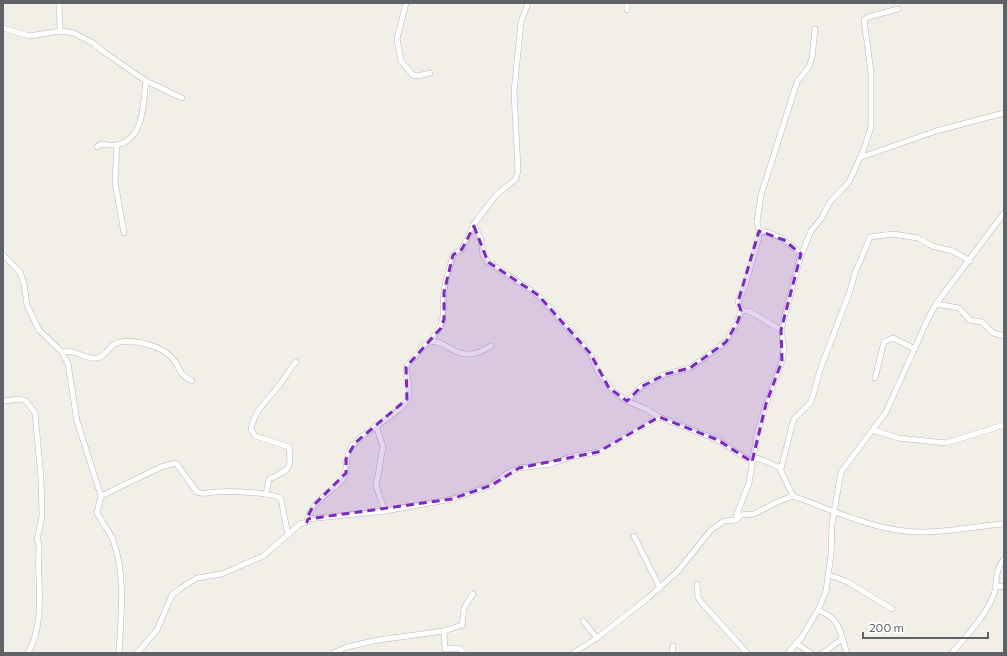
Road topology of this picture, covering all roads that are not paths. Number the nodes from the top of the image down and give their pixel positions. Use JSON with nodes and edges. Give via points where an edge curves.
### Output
{"nodes":[{"id":1,"x":59,"y":3,"type":"edge"},
{"id":2,"x":406,"y":3,"type":"edge"},
{"id":3,"x":528,"y":3,"type":"edge"},
{"id":4,"x":628,"y":3,"type":"edge"},
{"id":5,"x":898,"y":9,"type":"dead end"},
{"id":6,"x":627,"y":10,"type":"dead end"},
{"id":7,"x":3,"y":28,"type":"edge"},
{"id":8,"x":815,"y":29,"type":"dead end"},
{"id":9,"x":60,"y":31,"type":"junction"},
{"id":10,"x":430,"y":73,"type":"dead end"},
{"id":11,"x":146,"y":81,"type":"junction"},
{"id":12,"x":182,"y":98,"type":"dead end"},
{"id":13,"x":1004,"y":113,"type":"edge"},
{"id":14,"x":117,"y":145,"type":"junction"},
{"id":15,"x":97,"y":147,"type":"dead end"},
{"id":16,"x":859,"y":158,"type":"junction"},
{"id":17,"x":1004,"y":213,"type":"edge"},
{"id":18,"x":474,"y":226,"type":"junction"},
{"id":19,"x":759,"y":231,"type":"junction"},
{"id":20,"x":124,"y":233,"type":"dead end"},
{"id":21,"x":801,"y":254,"type":"junction"},
{"id":22,"x":3,"y":256,"type":"edge"},
{"id":23,"x":970,"y":261,"type":"junction"},
{"id":24,"x":936,"y":304,"type":"junction"},
{"id":25,"x":741,"y":311,"type":"junction"},
{"id":26,"x":782,"y":330,"type":"junction"},
{"id":27,"x":1004,"y":336,"type":"edge"},
{"id":28,"x":430,"y":342,"type":"junction"},
{"id":29,"x":491,"y":346,"type":"dead end"},
{"id":30,"x":915,"y":349,"type":"junction"},
{"id":31,"x":62,"y":352,"type":"junction"},
{"id":32,"x":296,"y":362,"type":"dead end"},
{"id":33,"x":875,"y":378,"type":"dead end"},
{"id":34,"x":192,"y":381,"type":"dead end"},
{"id":35,"x":3,"y":401,"type":"edge"},
{"id":36,"x":627,"y":401,"type":"junction"},
{"id":37,"x":659,"y":417,"type":"junction"},
{"id":38,"x":376,"y":425,"type":"junction"},
{"id":39,"x":1004,"y":425,"type":"edge"},
{"id":40,"x":873,"y":430,"type":"junction"},
{"id":41,"x":752,"y":462,"type":"junction"},
{"id":42,"x":781,"y":469,"type":"junction"},
{"id":43,"x":266,"y":494,"type":"junction"},
{"id":44,"x":101,"y":496,"type":"junction"},
{"id":45,"x":793,"y":496,"type":"junction"},
{"id":46,"x":385,"y":511,"type":"junction"},
{"id":47,"x":833,"y":511,"type":"junction"},
{"id":48,"x":737,"y":519,"type":"junction"},
{"id":49,"x":307,"y":522,"type":"junction"},
{"id":50,"x":1004,"y":524,"type":"edge"},
{"id":51,"x":288,"y":535,"type":"junction"},
{"id":52,"x":634,"y":536,"type":"dead end"},
{"id":53,"x":1004,"y":559,"type":"edge"},
{"id":54,"x":829,"y":574,"type":"junction"},
{"id":55,"x":697,"y":584,"type":"dead end"},
{"id":56,"x":996,"y":586,"type":"junction"},
{"id":57,"x":1004,"y":587,"type":"edge"},
{"id":58,"x":660,"y":588,"type":"junction"},
{"id":59,"x":473,"y":594,"type":"dead end"},
{"id":60,"x":892,"y":609,"type":"dead end"},
{"id":61,"x":818,"y":610,"type":"junction"},
{"id":62,"x":583,"y":621,"type":"dead end"},
{"id":63,"x":444,"y":631,"type":"junction"},
{"id":64,"x":597,"y":638,"type":"junction"},
{"id":65,"x":842,"y":639,"type":"junction"},
{"id":66,"x":797,"y":644,"type":"junction"},
{"id":67,"x":673,"y":646,"type":"dead end"},
{"id":68,"x":28,"y":653,"type":"edge"},
{"id":69,"x":119,"y":653,"type":"edge"},
{"id":70,"x":137,"y":653,"type":"edge"},
{"id":71,"x":333,"y":653,"type":"edge"},
{"id":72,"x":464,"y":653,"type":"edge"},
{"id":73,"x":573,"y":653,"type":"edge"},
{"id":74,"x":672,"y":653,"type":"edge"},
{"id":75,"x":747,"y":653,"type":"edge"},
{"id":76,"x":788,"y":653,"type":"edge"},
{"id":77,"x":811,"y":653,"type":"edge"},
{"id":78,"x":823,"y":653,"type":"edge"},
{"id":79,"x":847,"y":653,"type":"edge"},
{"id":80,"x":952,"y":653,"type":"edge"}],
"edges":[{"from":1,"to":9,"type":"street"},
{"from":2,"to":10,"type":"street","via":[[397,39],[401,61],[413,75]]},
{"from":3,"to":18,"type":"street","via":[[521,22],[514,92],[518,170],[516,179],[496,195]]},
{"from":4,"to":6,"type":"street"},
{"from":5,"to":16,"type":"street","via":[[868,16],[864,20],[870,72],[871,126]]},
{"from":7,"to":9,"type":"street","via":[[29,36]]},
{"from":8,"to":19,"type":"street","via":[[812,58],[809,67],[797,82],[761,195],[757,222]]},
{"from":9,"to":11,"type":"street","via":[[81,36]]},
{"from":11,"to":12,"type":"street"},
{"from":11,"to":14,"type":"street","via":[[142,120],[131,137]]},
{"from":13,"to":16,"type":"street","via":[[936,130]]},
{"from":14,"to":15,"type":"street","via":[[101,144]]},
{"from":14,"to":20,"type":"street","via":[[115,182]]},
{"from":16,"to":21,"type":"street","via":[[849,182],[830,202],[811,231]]},
{"from":17,"to":23,"type":"street"},
{"from":18,"to":28,"type":"street","via":[[462,249],[453,255],[444,292],[444,319],[441,328]]},
{"from":18,"to":36,"type":"street","via":[[481,240],[484,258],[538,294],[590,353],[598,372],[609,388]]},
{"from":19,"to":21,"type":"street","via":[[784,240]]},
{"from":19,"to":25,"type":"street","via":[[745,286],[738,302]]},
{"from":21,"to":26,"type":"street"},
{"from":22,"to":31,"type":"street","via":[[20,272],[27,305],[39,330]]},
{"from":23,"to":24,"type":"street"},
{"from":23,"to":42,"type":"street","via":[[953,251],[932,246],[918,238],[893,234],[870,238],[854,274],[811,402],[794,418]]},
{"from":24,"to":27,"type":"street","via":[[960,308],[970,320],[982,322],[993,333]]},
{"from":24,"to":30,"type":"street"},
{"from":25,"to":26,"type":"street","via":[[750,311]]},
{"from":25,"to":36,"type":"street","via":[[726,342],[690,368],[666,374],[641,387]]},
{"from":26,"to":41,"type":"street","via":[[782,361],[766,404]]},
{"from":28,"to":29,"type":"street","via":[[442,344],[460,354],[472,355]]},
{"from":28,"to":38,"type":"street","via":[[406,367],[409,393],[407,399],[398,410]]},
{"from":30,"to":33,"type":"street","via":[[892,338],[886,340]]},
{"from":30,"to":40,"type":"street","via":[[886,412]]},
{"from":31,"to":34,"type":"street","via":[[73,351],[95,359],[120,342],[141,342],[170,355],[182,375]]},
{"from":31,"to":44,"type":"street","via":[[68,364],[77,421]]},
{"from":32,"to":43,"type":"street","via":[[257,410],[252,425],[251,430],[255,436],[289,447],[289,468],[278,477],[269,479]]},
{"from":35,"to":68,"type":"street","via":[[26,401],[37,420],[42,510],[37,540],[40,591],[35,638]]},
{"from":36,"to":37,"type":"street"},
{"from":37,"to":41,"type":"street","via":[[718,440]]},
{"from":37,"to":46,"type":"street","via":[[598,452],[570,457],[551,464],[519,468],[492,484],[452,500]]},
{"from":38,"to":46,"type":"street","via":[[383,447],[376,486]]},
{"from":38,"to":49,"type":"street","via":[[349,450],[346,473],[342,480],[313,506]]},
{"from":39,"to":40,"type":"street","via":[[946,443],[898,438]]},
{"from":40,"to":47,"type":"street","via":[[841,472]]},
{"from":41,"to":42,"type":"street","via":[[757,458]]},
{"from":41,"to":48,"type":"street","via":[[749,484]]},
{"from":42,"to":45,"type":"street"},
{"from":43,"to":44,"type":"street","via":[[200,494],[179,466],[172,462]]},
{"from":43,"to":51,"type":"street","via":[[281,499]]},
{"from":44,"to":69,"type":"street","via":[[97,513],[112,538],[122,582]]},
{"from":45,"to":47,"type":"street"},
{"from":45,"to":48,"type":"street","via":[[775,502],[754,514],[741,515]]},
{"from":46,"to":49,"type":"street","via":[[308,519]]},
{"from":47,"to":50,"type":"street","via":[[894,530],[916,532]]},
{"from":47,"to":54,"type":"street"},
{"from":48,"to":58,"type":"street","via":[[724,521],[711,530],[678,571]]},
{"from":49,"to":51,"type":"street","via":[[300,524]]},
{"from":51,"to":70,"type":"street","via":[[270,552],[257,559],[222,574],[198,578],[172,595],[157,630]]},
{"from":52,"to":58,"type":"street"},
{"from":53,"to":56,"type":"street","via":[[997,571]]},
{"from":54,"to":60,"type":"street","via":[[848,582]]},
{"from":54,"to":61,"type":"street","via":[[826,591]]},
{"from":55,"to":75,"type":"street","via":[[698,597],[702,603]]},
{"from":56,"to":57,"type":"street"},
{"from":56,"to":80,"type":"street","via":[[982,613]]},
{"from":58,"to":64,"type":"street"},
{"from":59,"to":63,"type":"street","via":[[464,608],[462,624]]},
{"from":61,"to":65,"type":"street","via":[[835,620]]},
{"from":61,"to":66,"type":"street"},
{"from":62,"to":64,"type":"street"},
{"from":63,"to":71,"type":"street","via":[[378,640]]},
{"from":63,"to":72,"type":"street","via":[[445,649],[459,648]]},
{"from":64,"to":73,"type":"street"},
{"from":65,"to":78,"type":"street"},
{"from":65,"to":79,"type":"street"},
{"from":66,"to":76,"type":"street"},
{"from":66,"to":77,"type":"street"},
{"from":67,"to":74,"type":"street"}]}
